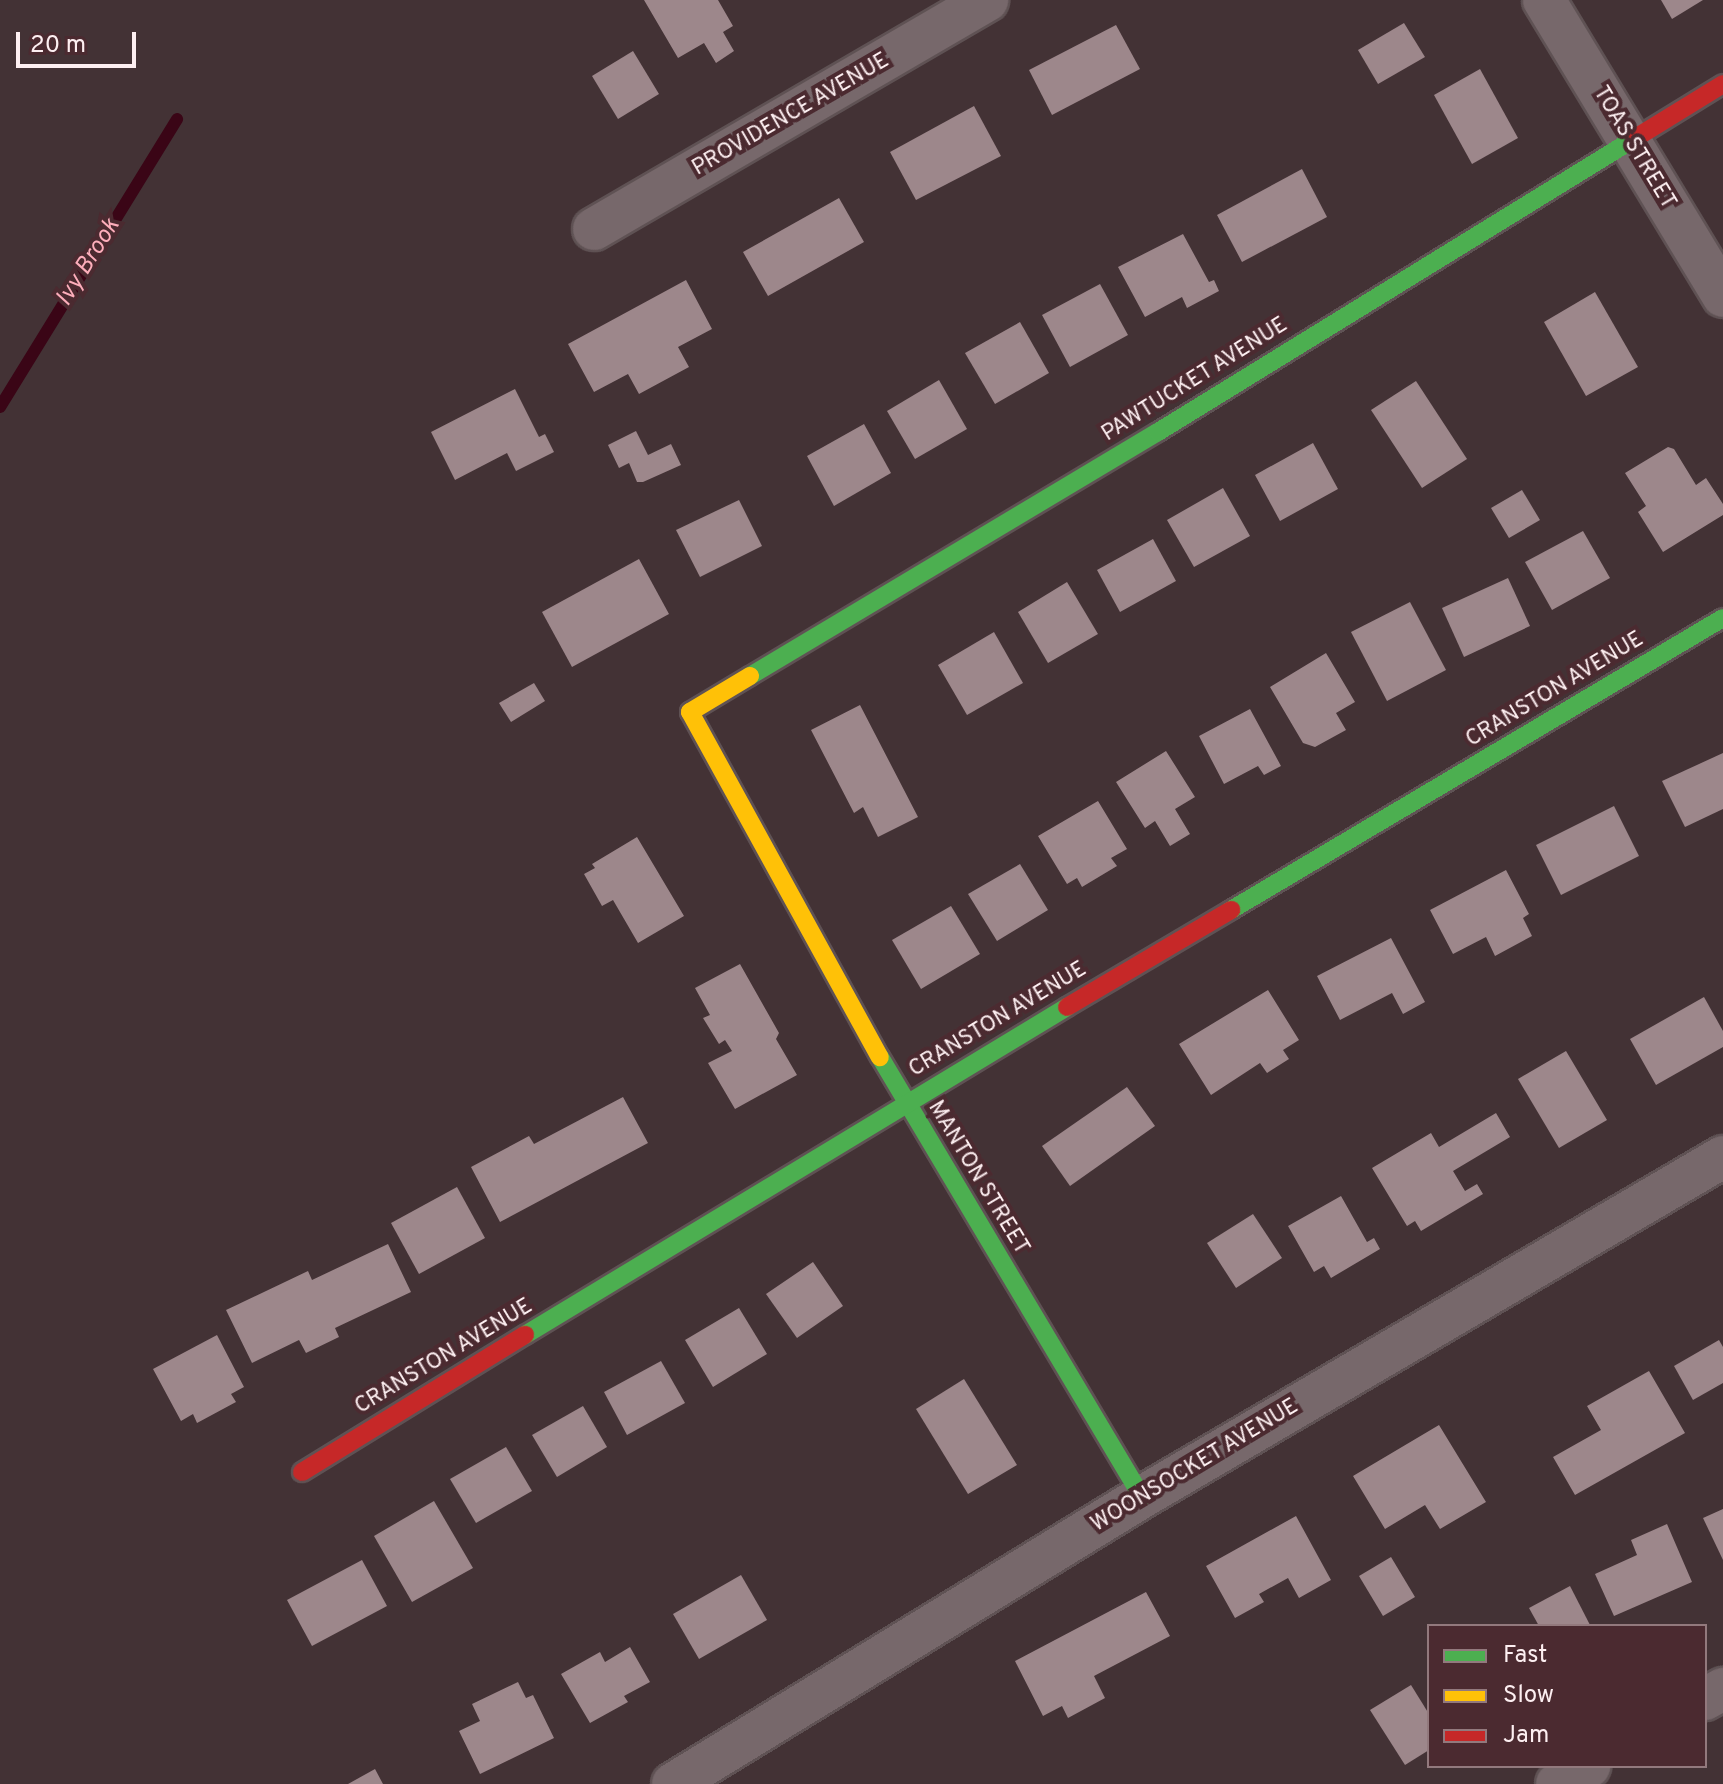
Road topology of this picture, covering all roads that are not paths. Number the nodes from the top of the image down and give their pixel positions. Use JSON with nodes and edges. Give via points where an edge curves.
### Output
{"nodes":[{"id":1,"x":987,"y":0,"type":"edge"},
{"id":2,"x":1544,"y":0,"type":"edge"},
{"id":3,"x":1723,"y":84,"type":"edge"},
{"id":4,"x":1628,"y":140,"type":"junction"},
{"id":5,"x":594,"y":229,"type":"dead end"},
{"id":6,"x":1723,"y":296,"type":"edge"},
{"id":7,"x":1723,"y":618,"type":"edge"},
{"id":8,"x":690,"y":712,"type":"joint"},
{"id":9,"x":905,"y":1103,"type":"junction"},
{"id":10,"x":1723,"y":1157,"type":"edge"},
{"id":11,"x":302,"y":1472,"type":"dead end"},
{"id":12,"x":1142,"y":1497,"type":"junction"},
{"id":13,"x":1585,"y":1768,"type":"edge"},
{"id":14,"x":673,"y":1784,"type":"edge"},
{"id":15,"x":1557,"y":1784,"type":"edge"}],
"edges":[{"from":1,"to":5,"type":"street","name":"PROVIDENCE AVENUE"},
{"from":2,"to":4,"type":"street","name":"TOAS STREET"},
{"from":3,"to":4,"type":"street","name":"PAWTUCKET AVENUE"},
{"from":4,"to":6,"type":"street","name":"TOAS STREET"},
{"from":4,"to":8,"type":"street","name":"PAWTUCKET AVENUE","via":[[1158,432]]},
{"from":7,"to":9,"type":"street","name":"CRANSTON AVENUE"},
{"from":8,"to":9,"type":"street","name":"MANTON STREET"},
{"from":9,"to":11,"type":"street","name":"CRANSTON AVENUE"},
{"from":9,"to":12,"type":"street","name":"MANTON STREET"},
{"from":10,"to":12,"type":"street","name":"WOONSOCKET AVENUE"},
{"from":12,"to":14,"type":"street","name":"WOONSOCKET AVENUE"},
{"from":13,"to":15,"type":"street"}]}
